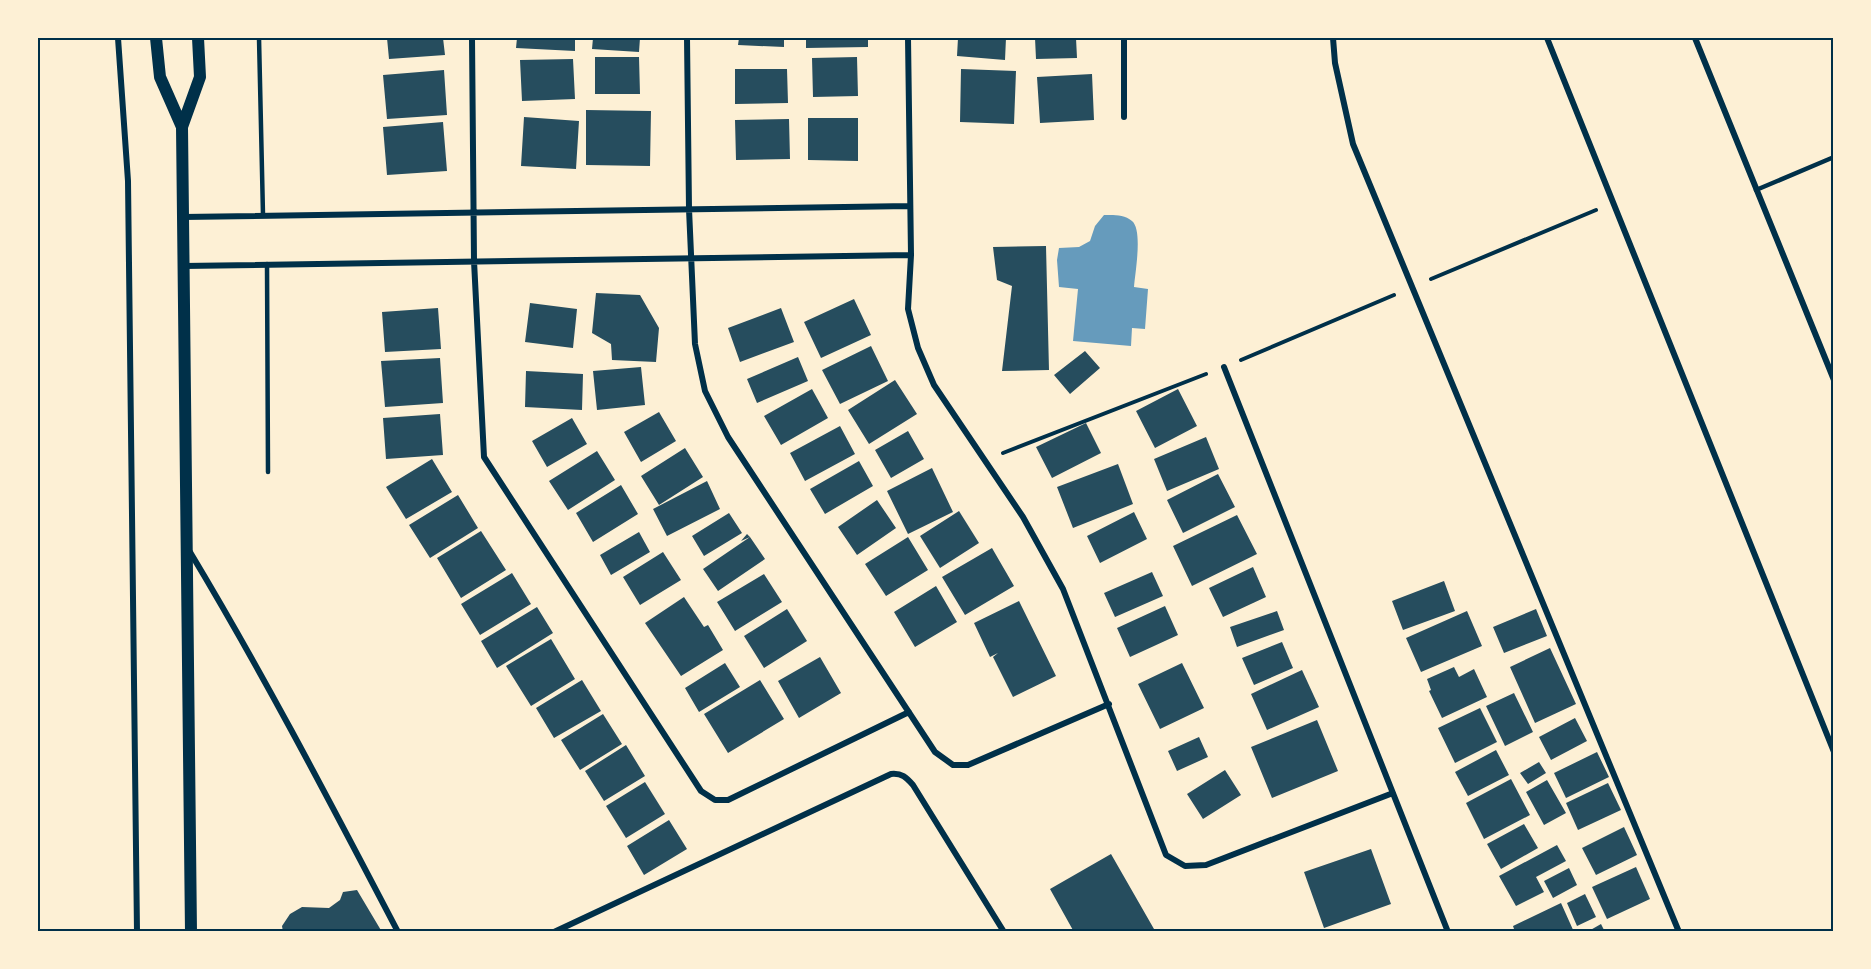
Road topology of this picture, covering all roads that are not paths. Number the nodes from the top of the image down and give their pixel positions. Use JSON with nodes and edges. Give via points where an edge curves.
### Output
{"nodes":[{"id":1,"x":118,"y":38,"type":"edge"},
{"id":2,"x":156,"y":38,"type":"edge"},
{"id":3,"x":198,"y":38,"type":"edge"},
{"id":4,"x":260,"y":38,"type":"edge"},
{"id":5,"x":472,"y":38,"type":"edge"},
{"id":6,"x":687,"y":38,"type":"edge"},
{"id":7,"x":908,"y":38,"type":"edge"},
{"id":8,"x":1124,"y":38,"type":"edge"},
{"id":9,"x":1333,"y":38,"type":"edge"},
{"id":10,"x":1547,"y":38,"type":"edge"},
{"id":11,"x":1695,"y":38,"type":"edge"},
{"id":12,"x":1124,"y":117,"type":"dead end"},
{"id":13,"x":182,"y":127,"type":"junction"},
{"id":14,"x":1833,"y":157,"type":"edge"},
{"id":15,"x":1756,"y":190,"type":"junction"},
{"id":16,"x":910,"y":206,"type":"junction"},
{"id":17,"x":689,"y":209,"type":"junction"},
{"id":18,"x":474,"y":212,"type":"junction"},
{"id":19,"x":263,"y":215,"type":"junction"},
{"id":20,"x":183,"y":217,"type":"junction"},
{"id":21,"x":911,"y":255,"type":"junction"},
{"id":22,"x":691,"y":258,"type":"junction"},
{"id":23,"x":474,"y":261,"type":"junction"},
{"id":24,"x":267,"y":264,"type":"junction"},
{"id":25,"x":183,"y":266,"type":"junction"},
{"id":26,"x":1224,"y":367,"type":"road end"},
{"id":27,"x":1833,"y":380,"type":"edge"},
{"id":28,"x":268,"y":472,"type":"dead end"},
{"id":29,"x":186,"y":546,"type":"junction"},
{"id":30,"x":1109,"y":704,"type":"junction"},
{"id":31,"x":909,"y":712,"type":"junction"},
{"id":32,"x":1833,"y":753,"type":"edge"},
{"id":33,"x":1393,"y":793,"type":"junction"},
{"id":34,"x":137,"y":932,"type":"edge"},
{"id":35,"x":191,"y":932,"type":"edge"},
{"id":36,"x":398,"y":932,"type":"edge"},
{"id":37,"x":554,"y":932,"type":"edge"},
{"id":38,"x":1004,"y":932,"type":"edge"},
{"id":39,"x":1448,"y":932,"type":"edge"},
{"id":40,"x":1679,"y":932,"type":"edge"}],
"edges":[{"from":1,"to":34,"type":"street","via":[[128,181]]},
{"from":2,"to":13,"type":"main road","via":[[160,77]]},
{"from":3,"to":13,"type":"main road","via":[[200,77]]},
{"from":4,"to":19,"type":"lane"},
{"from":5,"to":18,"type":"street"},
{"from":6,"to":17,"type":"street"},
{"from":7,"to":16,"type":"street"},
{"from":8,"to":12,"type":"street"},
{"from":9,"to":40,"type":"street","via":[[1353,144]]},
{"from":10,"to":32,"type":"street"},
{"from":11,"to":15,"type":"street"},
{"from":13,"to":20,"type":"main road"},
{"from":14,"to":15,"type":"lane"},
{"from":15,"to":27,"type":"street"},
{"from":16,"to":17,"type":"street"},
{"from":16,"to":21,"type":"street"},
{"from":17,"to":18,"type":"street"},
{"from":17,"to":22,"type":"street"},
{"from":18,"to":19,"type":"street"},
{"from":18,"to":23,"type":"street"},
{"from":19,"to":20,"type":"street"},
{"from":20,"to":25,"type":"main road"},
{"from":21,"to":22,"type":"street"},
{"from":21,"to":30,"type":"street","via":[[908,309],[918,348],[934,385],[1023,517],[1063,589]]},
{"from":22,"to":23,"type":"street"},
{"from":22,"to":31,"type":"street","via":[[695,344],[705,391],[728,437]]},
{"from":23,"to":24,"type":"street"},
{"from":23,"to":31,"type":"street","via":[[484,457],[701,791],[715,800],[728,800]]},
{"from":24,"to":25,"type":"street"},
{"from":24,"to":28,"type":"lane"},
{"from":25,"to":29,"type":"main road"},
{"from":26,"to":33,"type":"street"},
{"from":29,"to":35,"type":"main road"},
{"from":29,"to":36,"type":"street","via":[[338,816]]},
{"from":30,"to":31,"type":"street","via":[[968,765],[953,765],[935,752]]},
{"from":30,"to":33,"type":"street","via":[[1163,849],[1185,866],[1206,865]]},
{"from":33,"to":39,"type":"street"},
{"from":37,"to":38,"type":"street","via":[[896,773],[913,785]]}]}
